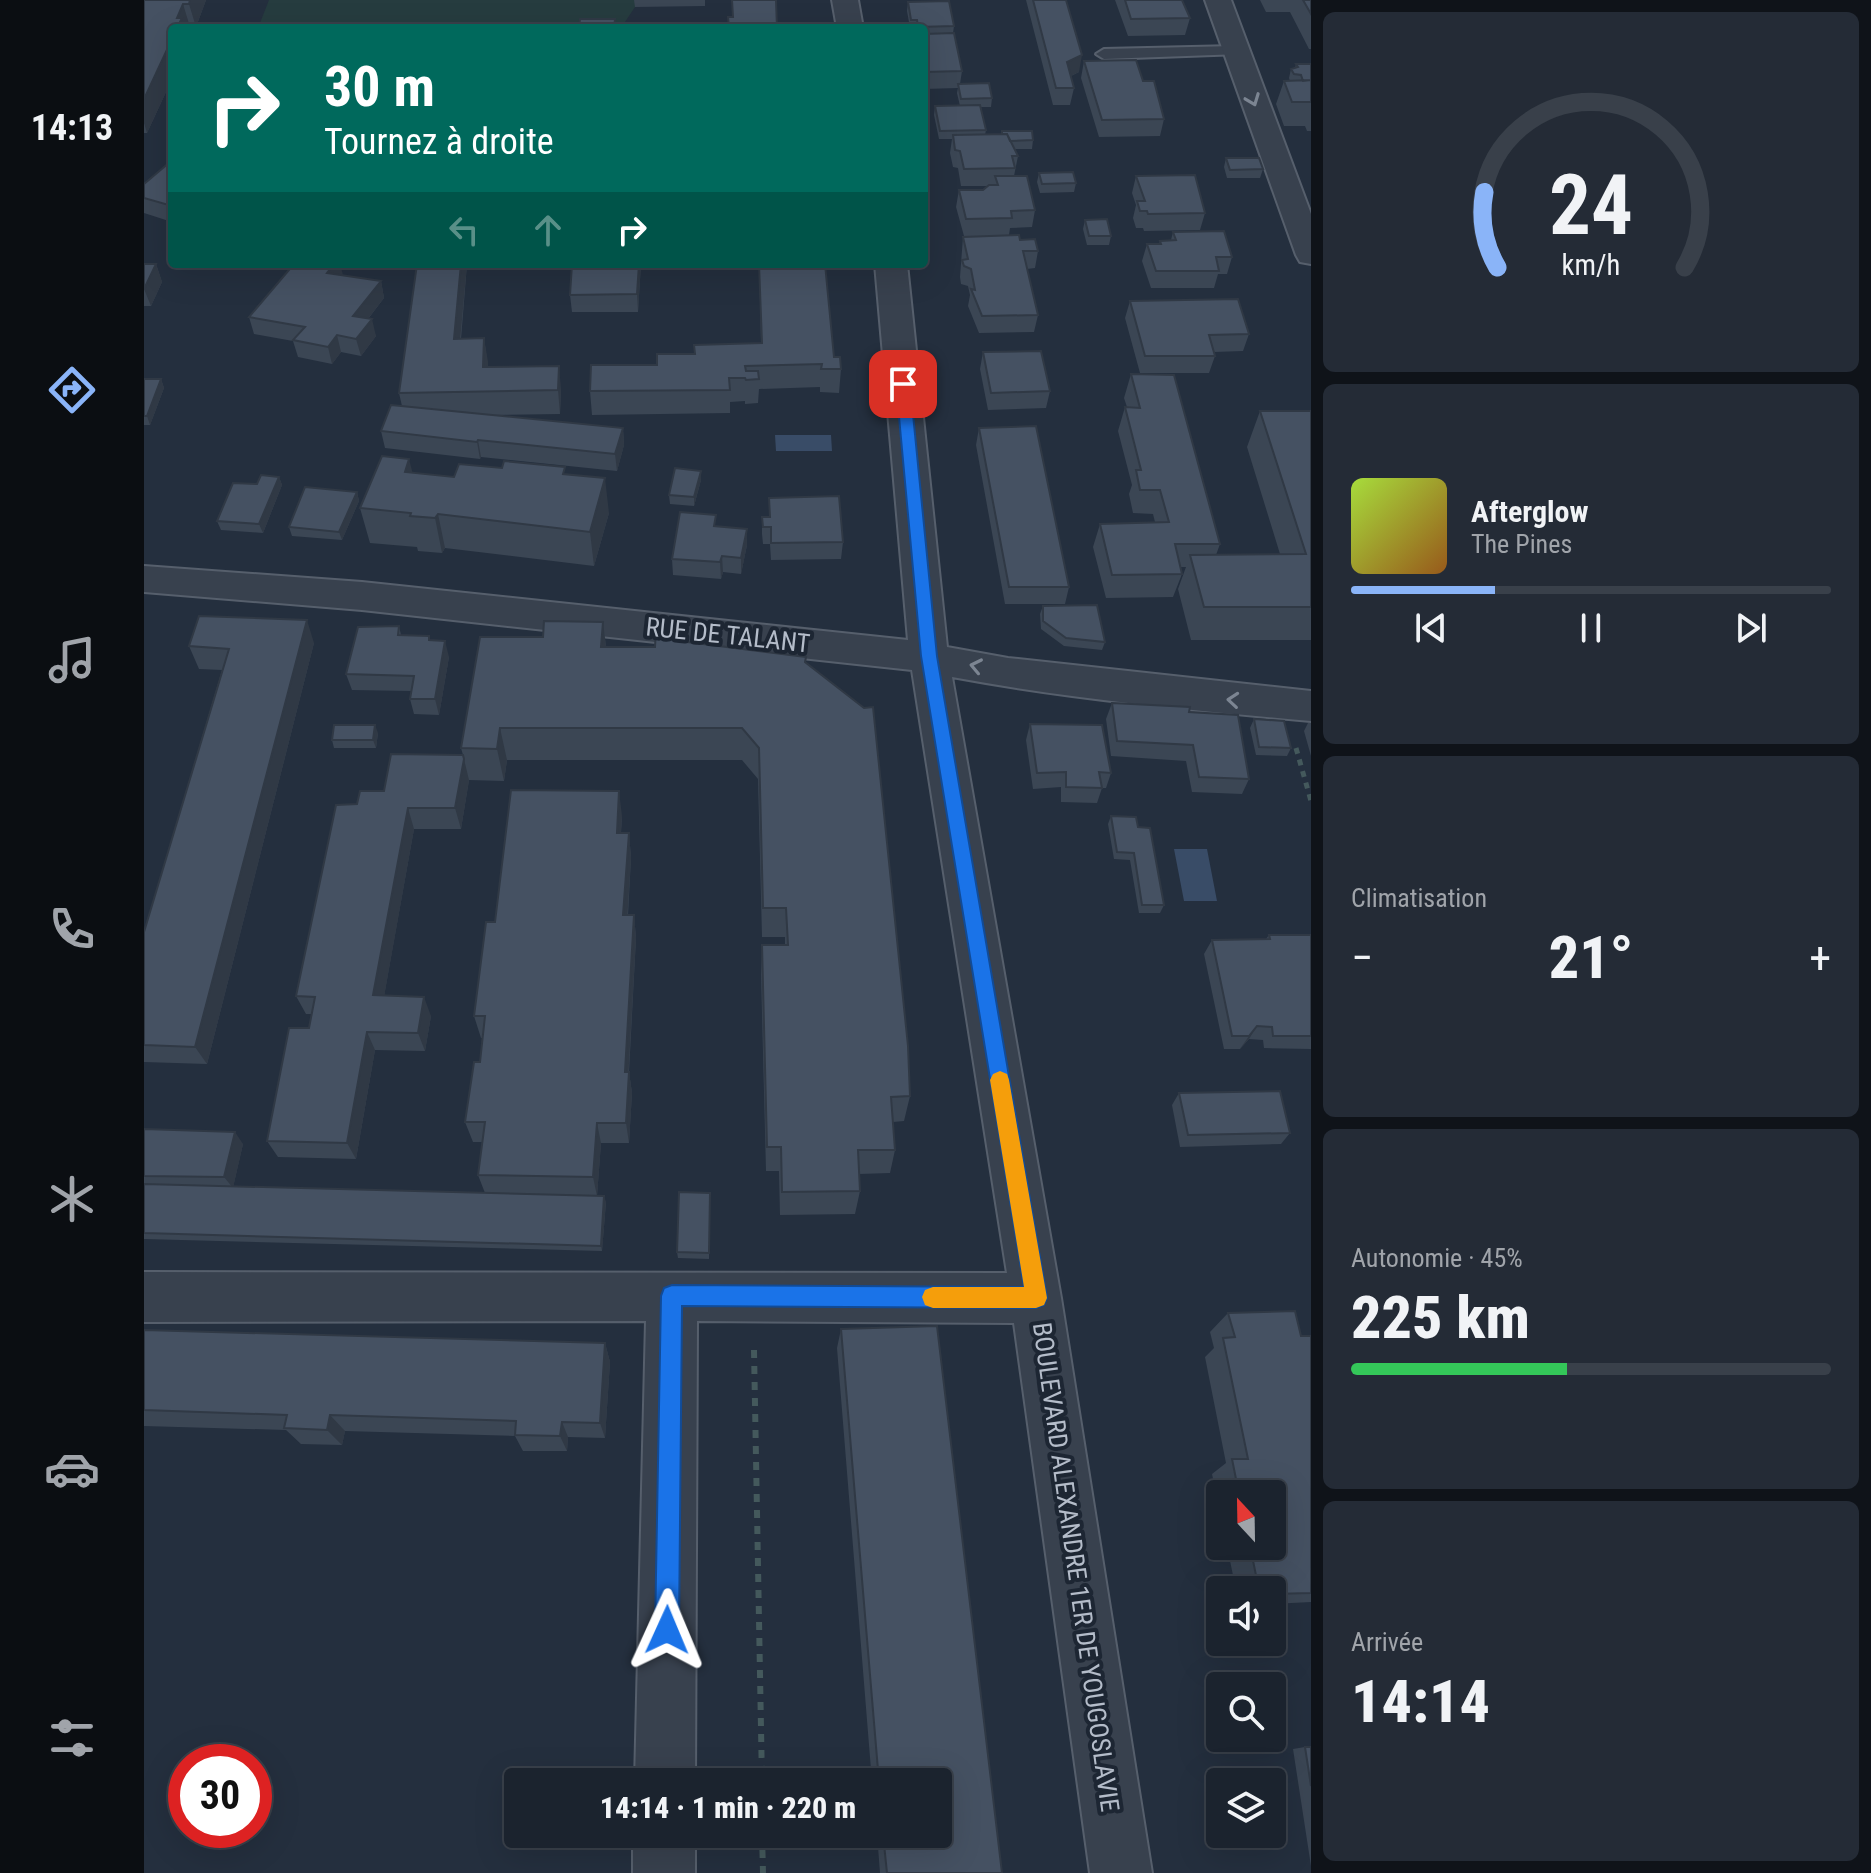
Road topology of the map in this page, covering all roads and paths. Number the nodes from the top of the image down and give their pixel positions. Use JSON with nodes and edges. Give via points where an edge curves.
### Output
{"nodes":[{"id":1,"x":845,"y":0,"type":"edge"},
{"id":2,"x":1218,"y":0,"type":"edge"},
{"id":3,"x":849,"y":24,"type":"edge"},
{"id":4,"x":1235,"y":51,"type":"junction"},
{"id":5,"x":1104,"y":54,"type":"dead end"},
{"id":6,"x":1311,"y":255,"type":"edge"},
{"id":7,"x":891,"y":268,"type":"edge"},
{"id":8,"x":144,"y":579,"type":"edge"},
{"id":9,"x":929,"y":656,"type":"junction"},
{"id":10,"x":1311,"y":706,"type":"edge"},
{"id":11,"x":672,"y":1296,"type":"junction"},
{"id":12,"x":144,"y":1297,"type":"edge"},
{"id":13,"x":752,"y":1297,"type":"junction"},
{"id":14,"x":1036,"y":1298,"type":"junction"},
{"id":15,"x":665,"y":1768,"type":"edge"},
{"id":16,"x":762,"y":1768,"type":"edge"},
{"id":17,"x":664,"y":1848,"type":"edge"},
{"id":18,"x":762,"y":1848,"type":"edge"},
{"id":19,"x":664,"y":1873,"type":"edge"},
{"id":20,"x":763,"y":1873,"type":"edge"},
{"id":21,"x":1121,"y":1873,"type":"edge"}],
"edges":[{"from":1,"to":3,"type":"street"},
{"from":2,"to":4,"type":"street"},
{"from":4,"to":5,"type":"lane"},
{"from":4,"to":6,"type":"street","one_way":true},
{"from":7,"to":9,"type":"street","name":"BOULEVARD ALEXANDRE 1ER DE YOUGOSLAVIE"},
{"from":8,"to":9,"type":"street","name":"RUE DE TALANT","via":[[362,596]]},
{"from":10,"to":9,"type":"street","name":"RUE DE TALANT","one_way":true,"via":[[1008,673]]},
{"from":9,"to":14,"type":"street","name":"BOULEVARD ALEXANDRE 1ER DE YOUGOSLAVIE"},
{"from":11,"to":12,"type":"street"},
{"from":11,"to":13,"type":"street"},
{"from":11,"to":15,"type":"street"},
{"from":13,"to":14,"type":"street"},
{"from":13,"to":16,"type":"path"},
{"from":14,"to":21,"type":"street","name":"BOULEVARD ALEXANDRE 1ER DE YOUGOSLAVIE"},
{"from":17,"to":19,"type":"street"},
{"from":18,"to":20,"type":"path"}]}
